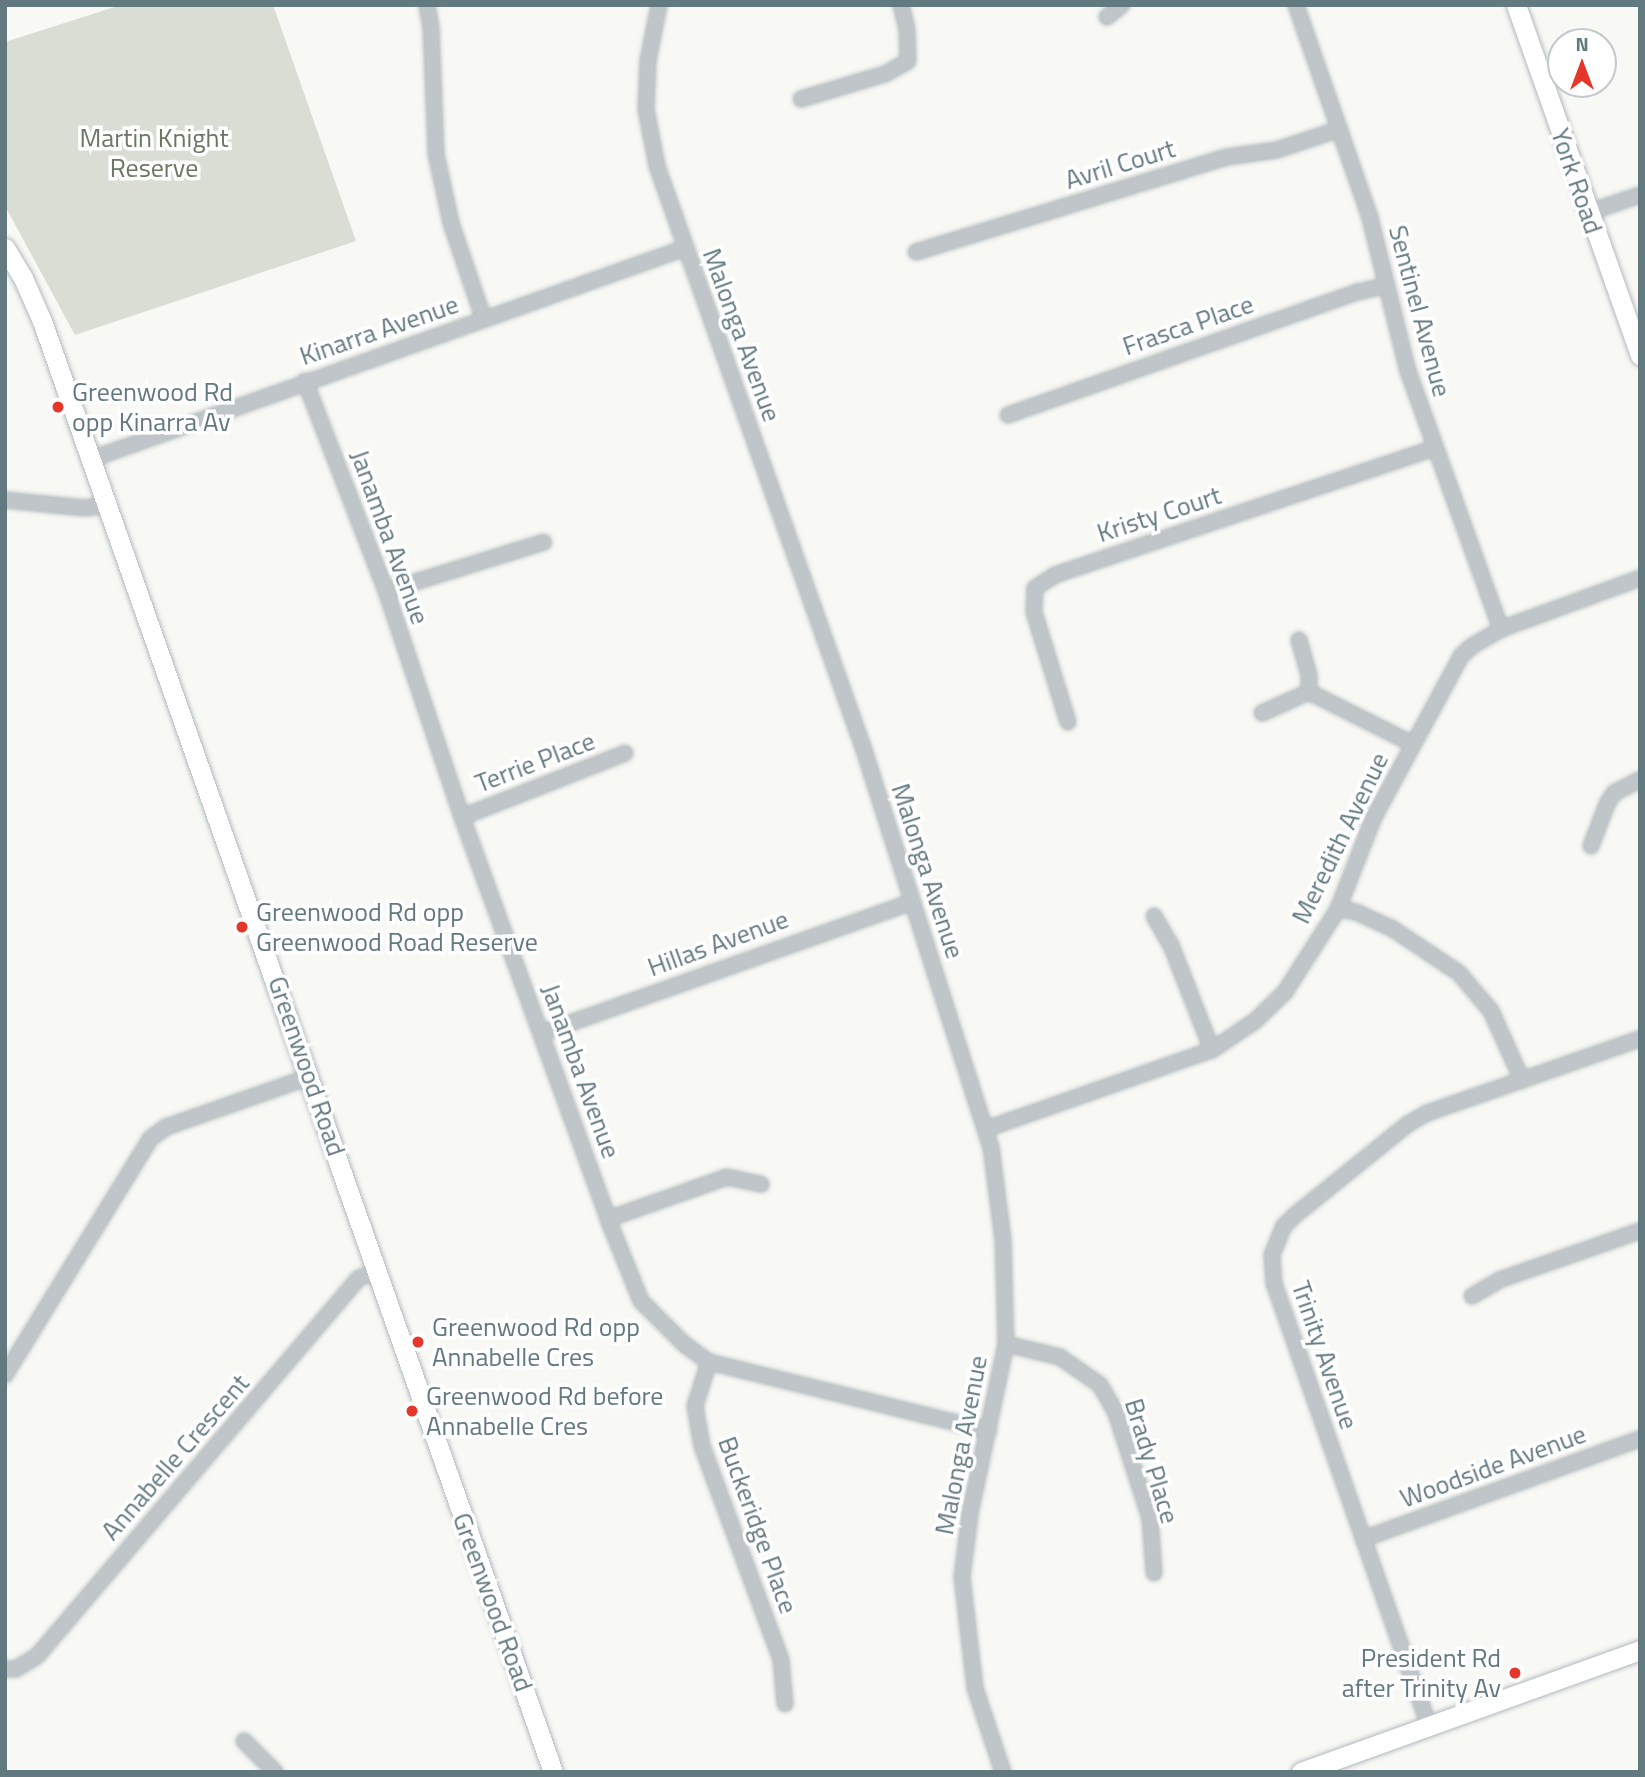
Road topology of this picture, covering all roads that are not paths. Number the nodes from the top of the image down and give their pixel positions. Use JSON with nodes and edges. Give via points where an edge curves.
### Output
{"nodes":[{"id":1,"x":427,"y":5,"type":"edge"},
{"id":2,"x":659,"y":5,"type":"edge"},
{"id":3,"x":901,"y":5,"type":"edge"},
{"id":4,"x":1122,"y":5,"type":"edge"},
{"id":5,"x":1296,"y":5,"type":"edge"},
{"id":6,"x":1516,"y":5,"type":"edge"},
{"id":7,"x":1107,"y":18,"type":"dead end"},
{"id":8,"x":801,"y":99,"type":"dead end"},
{"id":9,"x":1340,"y":130,"type":"junction"},
{"id":10,"x":1640,"y":195,"type":"edge"},
{"id":11,"x":1587,"y":213,"type":"junction"},
{"id":12,"x":5,"y":248,"type":"edge"},
{"id":13,"x":685,"y":248,"type":"junction"},
{"id":14,"x":916,"y":252,"type":"dead end"},
{"id":15,"x":1385,"y":286,"type":"junction"},
{"id":16,"x":484,"y":320,"type":"junction"},
{"id":17,"x":1640,"y":356,"type":"edge"},
{"id":18,"x":305,"y":381,"type":"junction"},
{"id":19,"x":1008,"y":415,"type":"dead end"},
{"id":20,"x":1434,"y":449,"type":"junction"},
{"id":21,"x":89,"y":460,"type":"junction"},
{"id":22,"x":5,"y":499,"type":"edge"},
{"id":23,"x":106,"y":505,"type":"junction"},
{"id":24,"x":544,"y":542,"type":"dead end"},
{"id":25,"x":1640,"y":578,"type":"edge"},
{"id":26,"x":386,"y":591,"type":"junction"},
{"id":27,"x":1501,"y":629,"type":"junction"},
{"id":28,"x":1299,"y":640,"type":"dead end"},
{"id":29,"x":1309,"y":692,"type":"junction"},
{"id":30,"x":1262,"y":713,"type":"dead end"},
{"id":31,"x":1068,"y":722,"type":"dead end"},
{"id":32,"x":1413,"y":744,"type":"junction"},
{"id":33,"x":625,"y":753,"type":"dead end"},
{"id":34,"x":1640,"y":780,"type":"edge"},
{"id":35,"x":462,"y":817,"type":"junction"},
{"id":36,"x":1591,"y":846,"type":"dead end"},
{"id":37,"x":911,"y":902,"type":"junction"},
{"id":38,"x":1338,"y":909,"type":"junction"},
{"id":39,"x":1154,"y":916,"type":"dead end"},
{"id":40,"x":542,"y":1033,"type":"junction"},
{"id":41,"x":1640,"y":1039,"type":"edge"},
{"id":42,"x":1212,"y":1050,"type":"junction"},
{"id":43,"x":309,"y":1077,"type":"junction"},
{"id":44,"x":1522,"y":1080,"type":"junction"},
{"id":45,"x":986,"y":1129,"type":"junction"},
{"id":46,"x":761,"y":1184,"type":"dead end"},
{"id":47,"x":608,"y":1219,"type":"junction"},
{"id":48,"x":1640,"y":1231,"type":"edge"},
{"id":49,"x":378,"y":1271,"type":"junction"},
{"id":50,"x":1472,"y":1296,"type":"dead end"},
{"id":51,"x":1006,"y":1345,"type":"junction"},
{"id":52,"x":709,"y":1362,"type":"junction"},
{"id":53,"x":5,"y":1375,"type":"edge"},
{"id":54,"x":989,"y":1431,"type":"junction"},
{"id":55,"x":1640,"y":1439,"type":"edge"},
{"id":56,"x":1363,"y":1539,"type":"junction"},
{"id":57,"x":1154,"y":1573,"type":"dead end"},
{"id":58,"x":1640,"y":1650,"type":"edge"},
{"id":59,"x":5,"y":1669,"type":"edge"},
{"id":60,"x":785,"y":1704,"type":"dead end"},
{"id":61,"x":1429,"y":1726,"type":"junction"},
{"id":62,"x":244,"y":1741,"type":"dead end"},
{"id":63,"x":275,"y":1772,"type":"edge"},
{"id":64,"x":553,"y":1772,"type":"edge"},
{"id":65,"x":1003,"y":1772,"type":"edge"},
{"id":66,"x":1301,"y":1772,"type":"edge"}],
"edges":[{"from":1,"to":16,"type":"street","via":[[432,27],[436,154],[451,223]]},
{"from":2,"to":13,"type":"street","name":"Malonga Avenue","via":[[648,61],[647,120],[657,166]]},
{"from":3,"to":8,"type":"street","via":[[908,61],[886,74]]},
{"from":4,"to":7,"type":"street"},
{"from":5,"to":9,"type":"street","name":"Sentinel Avenue"},
{"from":6,"to":11,"type":"street","name":"York Road"},
{"from":9,"to":14,"type":"street","name":"Avril Court","via":[[1277,150],[1227,157]]},
{"from":9,"to":15,"type":"street","name":"Sentinel Avenue","via":[[1370,218]]},
{"from":10,"to":11,"type":"street"},
{"from":11,"to":17,"type":"street","name":"York Road"},
{"from":12,"to":21,"type":"street","name":"Greenwood Road","via":[[38,312]]},
{"from":13,"to":16,"type":"street","name":"Kinarra Avenue"},
{"from":13,"to":37,"type":"street","name":"Malonga Avenue","via":[[864,750]]},
{"from":15,"to":19,"type":"street","name":"Frasca Place"},
{"from":15,"to":20,"type":"street","name":"Sentinel Avenue"},
{"from":16,"to":18,"type":"street","name":"Kinarra Avenue"},
{"from":18,"to":21,"type":"street","name":"Kinarra Avenue"},
{"from":18,"to":26,"type":"street","name":"Janamba Avenue"},
{"from":20,"to":27,"type":"street","name":"Sentinel Avenue"},
{"from":20,"to":31,"type":"street","name":"Kristy Court","via":[[1055,575],[1035,588],[1034,612]]},
{"from":21,"to":23,"type":"street","name":"Greenwood Road"},
{"from":22,"to":23,"type":"street","via":[[85,508]]},
{"from":23,"to":43,"type":"street","name":"Greenwood Road"},
{"from":24,"to":26,"type":"street"},
{"from":25,"to":27,"type":"street","name":"Meredith Avenue"},
{"from":26,"to":35,"type":"street","name":"Janamba Avenue"},
{"from":27,"to":32,"type":"street","name":"Meredith Avenue","via":[[1461,656]]},
{"from":28,"to":29,"type":"street","via":[[1310,674]]},
{"from":29,"to":30,"type":"street"},
{"from":29,"to":32,"type":"street"},
{"from":32,"to":38,"type":"street","name":"Meredith Avenue","via":[[1373,820]]},
{"from":33,"to":35,"type":"street","name":"Terrie Place"},
{"from":34,"to":36,"type":"street","via":[[1614,793]]},
{"from":35,"to":40,"type":"street","name":"Janamba Avenue"},
{"from":37,"to":40,"type":"street","name":"Hillas Avenue"},
{"from":37,"to":45,"type":"street","name":"Malonga Avenue"},
{"from":38,"to":42,"type":"street","name":"Meredith Avenue","via":[[1272,1006]]},
{"from":38,"to":44,"type":"street","via":[[1393,929],[1459,973],[1491,1011]]},
{"from":39,"to":42,"type":"street","via":[[1171,945]]},
{"from":40,"to":47,"type":"street","name":"Janamba Avenue"},
{"from":41,"to":44,"type":"street","name":"Trinity Avenue"},
{"from":42,"to":45,"type":"street","name":"Meredith Avenue"},
{"from":43,"to":49,"type":"street","name":"Greenwood Road"},
{"from":43,"to":53,"type":"street","via":[[166,1127],[151,1139]]},
{"from":44,"to":56,"type":"street","name":"Trinity Avenue","via":[[1408,1124],[1294,1216],[1272,1255],[1274,1284]]},
{"from":45,"to":51,"type":"street","name":"Malonga Avenue","via":[[1003,1239]]},
{"from":46,"to":47,"type":"street","via":[[727,1177]]},
{"from":47,"to":52,"type":"street","name":"Janamba Avenue","via":[[641,1301],[684,1345]]},
{"from":48,"to":50,"type":"street","via":[[1502,1279]]},
{"from":49,"to":59,"type":"street","name":"Annabelle Crescent","via":[[359,1278],[38,1654],[16,1669]]},
{"from":49,"to":64,"type":"street","name":"Greenwood Road"},
{"from":51,"to":54,"type":"street","name":"Malonga Avenue"},
{"from":51,"to":57,"type":"street","name":"Brady Place","via":[[1060,1357],[1100,1385],[1116,1413],[1150,1518]]},
{"from":52,"to":54,"type":"street","name":"Janamba Avenue"},
{"from":52,"to":60,"type":"street","name":"Buckeridge Place","via":[[695,1406],[702,1446],[781,1660]]},
{"from":54,"to":65,"type":"street","name":"Malonga Avenue","via":[[970,1514],[962,1577],[975,1688]]},
{"from":55,"to":56,"type":"street","name":"Woodside Avenue"},
{"from":56,"to":61,"type":"street","name":"Trinity Avenue"},
{"from":58,"to":61,"type":"street"},
{"from":61,"to":66,"type":"street"},
{"from":62,"to":63,"type":"street"}]}
